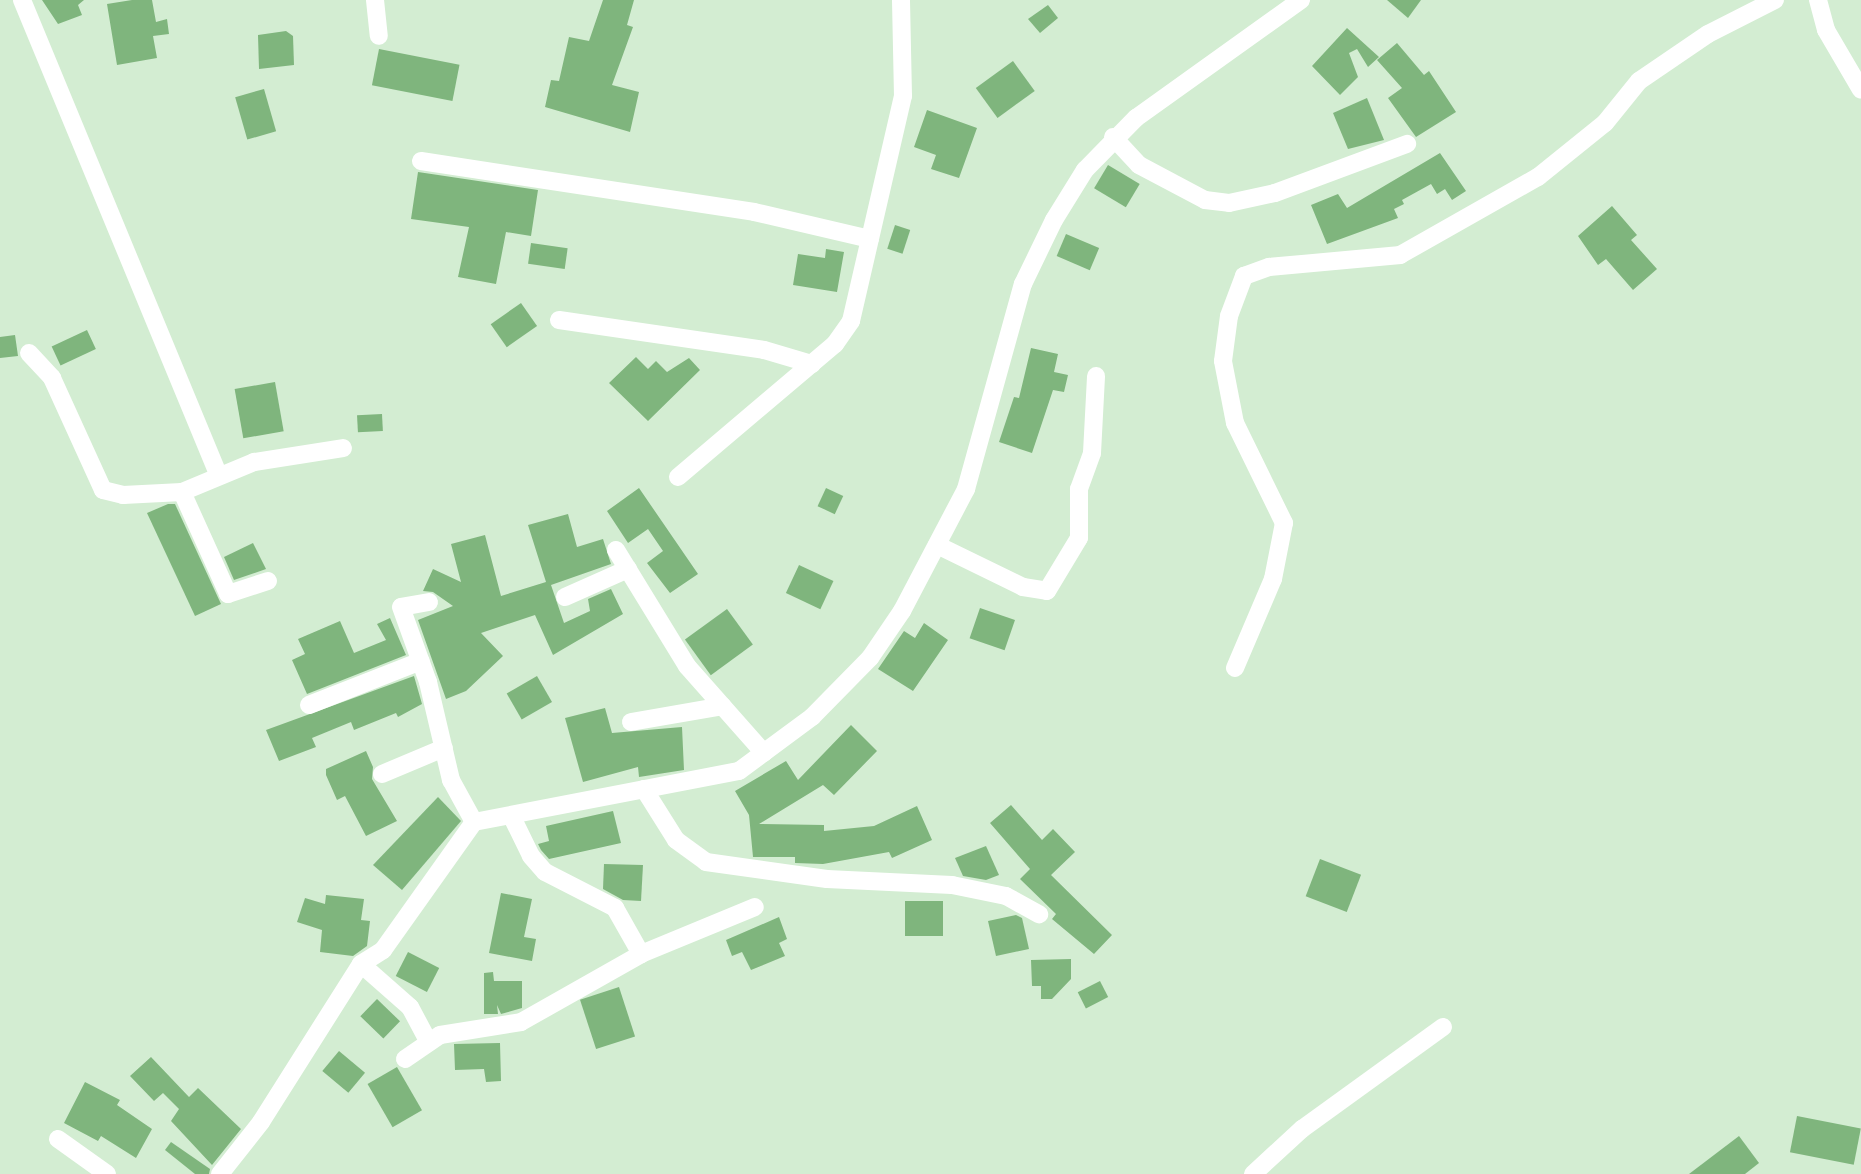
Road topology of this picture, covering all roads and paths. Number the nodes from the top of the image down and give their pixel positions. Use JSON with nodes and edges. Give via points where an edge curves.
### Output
{"nodes":[{"id":1,"x":22,"y":0,"type":"edge"},
{"id":2,"x":375,"y":0,"type":"edge"},
{"id":3,"x":901,"y":0,"type":"edge"},
{"id":4,"x":1301,"y":0,"type":"edge"},
{"id":5,"x":1775,"y":0,"type":"edge"},
{"id":6,"x":1818,"y":0,"type":"edge"},
{"id":7,"x":379,"y":36,"type":"dead end"},
{"id":8,"x":1861,"y":90,"type":"edge"},
{"id":9,"x":1113,"y":137,"type":"junction"},
{"id":10,"x":1407,"y":144,"type":"dead end"},
{"id":11,"x":421,"y":161,"type":"dead end"},
{"id":12,"x":870,"y":239,"type":"junction"},
{"id":13,"x":559,"y":320,"type":"dead end"},
{"id":14,"x":29,"y":353,"type":"dead end"},
{"id":15,"x":812,"y":364,"type":"junction"},
{"id":16,"x":1096,"y":376,"type":"dead end"},
{"id":17,"x":343,"y":448,"type":"dead end"},
{"id":18,"x":218,"y":474,"type":"junction"},
{"id":19,"x":678,"y":477,"type":"dead end"},
{"id":20,"x":182,"y":492,"type":"junction"},
{"id":21,"x":937,"y":545,"type":"junction"},
{"id":22,"x":616,"y":550,"type":"dead end"},
{"id":23,"x":628,"y":569,"type":"junction"},
{"id":24,"x":268,"y":581,"type":"dead end"},
{"id":25,"x":565,"y":597,"type":"dead end"},
{"id":26,"x":429,"y":601,"type":"dead end"},
{"id":27,"x":421,"y":661,"type":"junction"},
{"id":28,"x":1235,"y":668,"type":"dead end"},
{"id":29,"x":309,"y":705,"type":"dead end"},
{"id":30,"x":723,"y":706,"type":"junction"},
{"id":31,"x":631,"y":722,"type":"dead end"},
{"id":32,"x":444,"y":748,"type":"junction"},
{"id":33,"x":764,"y":752,"type":"junction"},
{"id":34,"x":383,"y":774,"type":"dead end"},
{"id":35,"x":644,"y":789,"type":"junction"},
{"id":36,"x":512,"y":817,"type":"junction"},
{"id":37,"x":474,"y":822,"type":"junction"},
{"id":38,"x":755,"y":907,"type":"dead end"},
{"id":39,"x":1039,"y":914,"type":"dead end"},
{"id":40,"x":641,"y":954,"type":"junction"},
{"id":41,"x":361,"y":964,"type":"junction"},
{"id":42,"x":1443,"y":1027,"type":"dead end"},
{"id":43,"x":429,"y":1042,"type":"junction"},
{"id":44,"x":405,"y":1059,"type":"dead end"},
{"id":45,"x":58,"y":1139,"type":"dead end"},
{"id":46,"x":107,"y":1174,"type":"edge"},
{"id":47,"x":220,"y":1174,"type":"edge"},
{"id":48,"x":1253,"y":1174,"type":"edge"}],
"edges":[{"from":1,"to":18,"type":"street"},
{"from":2,"to":7,"type":"street"},
{"from":3,"to":12,"type":"street","via":[[904,96]]},
{"from":4,"to":9,"type":"street"},
{"from":5,"to":28,"type":"street","via":[[1708,34],[1639,81],[1605,123],[1538,177],[1400,255],[1269,267],[1244,276],[1228,316],[1223,361],[1235,423],[1284,523],[1273,579]]},
{"from":6,"to":8,"type":"street","via":[[1826,30]]},
{"from":9,"to":10,"type":"street","via":[[1139,166],[1205,200],[1229,203],[1275,193]]},
{"from":9,"to":21,"type":"street","via":[[1085,170],[1054,220],[1023,284],[966,489]]},
{"from":11,"to":12,"type":"street","via":[[754,212]]},
{"from":12,"to":15,"type":"street","via":[[851,321],[835,344]]},
{"from":13,"to":15,"type":"street","via":[[764,351]]},
{"from":14,"to":20,"type":"street","via":[[52,378],[103,490],[123,495]]},
{"from":15,"to":19,"type":"street"},
{"from":16,"to":21,"type":"street","via":[[1091,453],[1079,489],[1079,538],[1047,592],[1023,587]]},
{"from":17,"to":18,"type":"street","via":[[254,461]]},
{"from":18,"to":20,"type":"street"},
{"from":20,"to":24,"type":"street","via":[[228,594]]},
{"from":21,"to":33,"type":"street","via":[[902,611],[870,658],[812,717]]},
{"from":22,"to":23,"type":"street"},
{"from":23,"to":25,"type":"street"},
{"from":23,"to":30,"type":"street","via":[[687,666]]},
{"from":26,"to":27,"type":"street","via":[[401,607]]},
{"from":27,"to":29,"type":"street"},
{"from":27,"to":32,"type":"street"},
{"from":30,"to":31,"type":"street"},
{"from":30,"to":33,"type":"street"},
{"from":32,"to":34,"type":"street"},
{"from":32,"to":37,"type":"street","via":[[451,780]]},
{"from":33,"to":35,"type":"street","via":[[739,771]]},
{"from":35,"to":36,"type":"street"},
{"from":35,"to":39,"type":"street","via":[[676,840],[706,862],[827,879],[952,885],[1006,897]]},
{"from":36,"to":37,"type":"street"},
{"from":36,"to":40,"type":"street","via":[[531,856],[545,872],[615,908]]},
{"from":37,"to":41,"type":"street","via":[[383,950]]},
{"from":38,"to":40,"type":"street"},
{"from":40,"to":43,"type":"street","via":[[521,1022],[440,1035]]},
{"from":41,"to":43,"type":"street","via":[[410,1007]]},
{"from":41,"to":47,"type":"street","via":[[275,1101]]},
{"from":42,"to":48,"type":"street","via":[[1302,1129]]},
{"from":43,"to":44,"type":"street"},
{"from":45,"to":46,"type":"street"}]}
